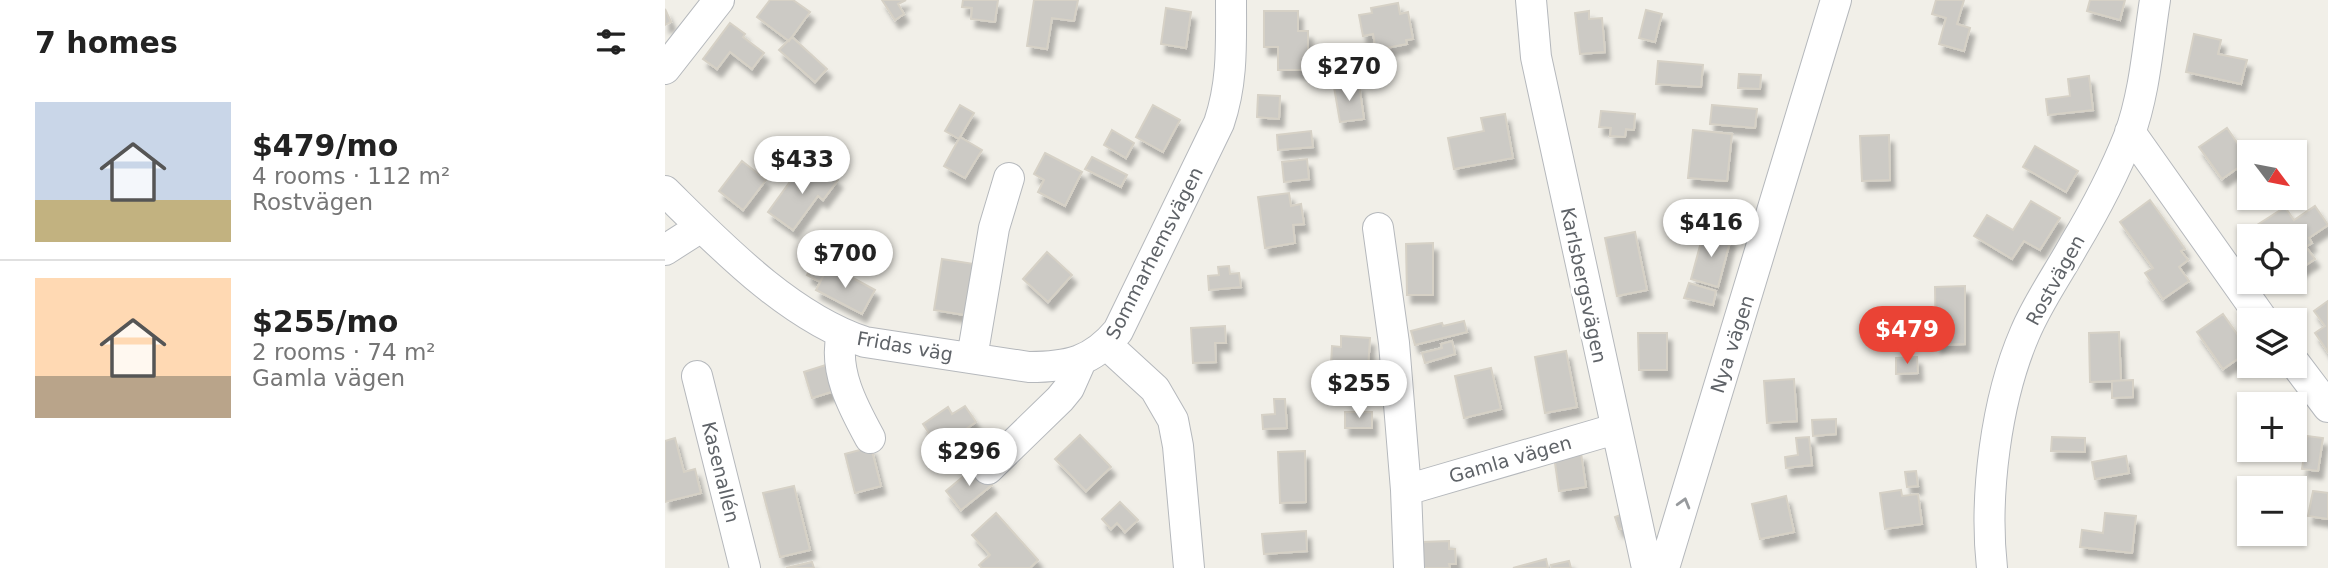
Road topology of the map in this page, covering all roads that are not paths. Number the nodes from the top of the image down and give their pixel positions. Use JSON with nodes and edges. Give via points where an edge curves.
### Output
{"nodes":[{"id":1,"x":719,"y":0,"type":"edge"},
{"id":2,"x":1231,"y":0,"type":"edge"},
{"id":3,"x":1531,"y":0,"type":"edge"},
{"id":4,"x":1836,"y":0,"type":"edge"},
{"id":5,"x":2155,"y":0,"type":"edge"},
{"id":6,"x":665,"y":69,"type":"edge"},
{"id":7,"x":2130,"y":132,"type":"junction"},
{"id":8,"x":1009,"y":178,"type":"dead end"},
{"id":9,"x":665,"y":191,"type":"edge"},
{"id":10,"x":701,"y":226,"type":"junction"},
{"id":11,"x":1378,"y":228,"type":"dead end"},
{"id":12,"x":665,"y":250,"type":"edge"},
{"id":13,"x":2255,"y":308,"type":"edge"},
{"id":14,"x":842,"y":334,"type":"junction"},
{"id":15,"x":1107,"y":345,"type":"junction"},
{"id":16,"x":972,"y":358,"type":"junction"},
{"id":17,"x":1081,"y":360,"type":"junction"},
{"id":18,"x":697,"y":376,"type":"dead end"},
{"id":19,"x":2306,"y":378,"type":"edge"},
{"id":20,"x":2328,"y":407,"type":"edge"},
{"id":21,"x":1615,"y":429,"type":"junction"},
{"id":22,"x":870,"y":438,"type":"dead end"},
{"id":23,"x":988,"y":469,"type":"dead end"},
{"id":24,"x":1406,"y":490,"type":"junction"},
{"id":25,"x":745,"y":568,"type":"edge"},
{"id":26,"x":1189,"y":568,"type":"edge"},
{"id":27,"x":1409,"y":568,"type":"edge"},
{"id":28,"x":1647,"y":568,"type":"edge"},
{"id":29,"x":1664,"y":568,"type":"edge"},
{"id":30,"x":1992,"y":568,"type":"edge"}],
"edges":[{"from":1,"to":6,"type":"street"},
{"from":2,"to":15,"type":"street","name":"Sommarhemsvägen","via":[[1230,77],[1219,123],[1118,331]]},
{"from":3,"to":21,"type":"street","name":"Karlsbergsvägen","via":[[1536,57]]},
{"from":29,"to":4,"type":"street","name":"Nya vägen","one_way":true},
{"from":5,"to":7,"type":"street","name":"Rostvägen"},
{"from":7,"to":13,"type":"street"},
{"from":7,"to":30,"type":"street","name":"Rostvägen","via":[[2113,174],[2025,333],[2014,366],[1992,474]]},
{"from":8,"to":16,"type":"street","via":[[994,228]]},
{"from":9,"to":10,"type":"street","name":"Fridas väg"},
{"from":10,"to":12,"type":"street"},
{"from":10,"to":14,"type":"street","name":"Fridas väg","via":[[793,306]]},
{"from":11,"to":24,"type":"street","via":[[1394,343]]},
{"from":14,"to":16,"type":"street","name":"Fridas väg","via":[[865,342]]},
{"from":14,"to":22,"type":"street","via":[[838,350],[847,391]]},
{"from":15,"to":17,"type":"street","name":"Fridas väg"},
{"from":15,"to":26,"type":"street","name":"Sommarhemsvägen","via":[[1155,388],[1173,420]]},
{"from":16,"to":17,"type":"street","name":"Fridas väg","via":[[1029,367]]},
{"from":17,"to":23,"type":"street","via":[[1060,399]]},
{"from":18,"to":25,"type":"street","name":"Kasenallén"},
{"from":19,"to":20,"type":"street"},
{"from":21,"to":24,"type":"street","name":"Gamla vägen"},
{"from":21,"to":28,"type":"street","name":"Karlsbergsvägen"},
{"from":24,"to":27,"type":"street"}]}
